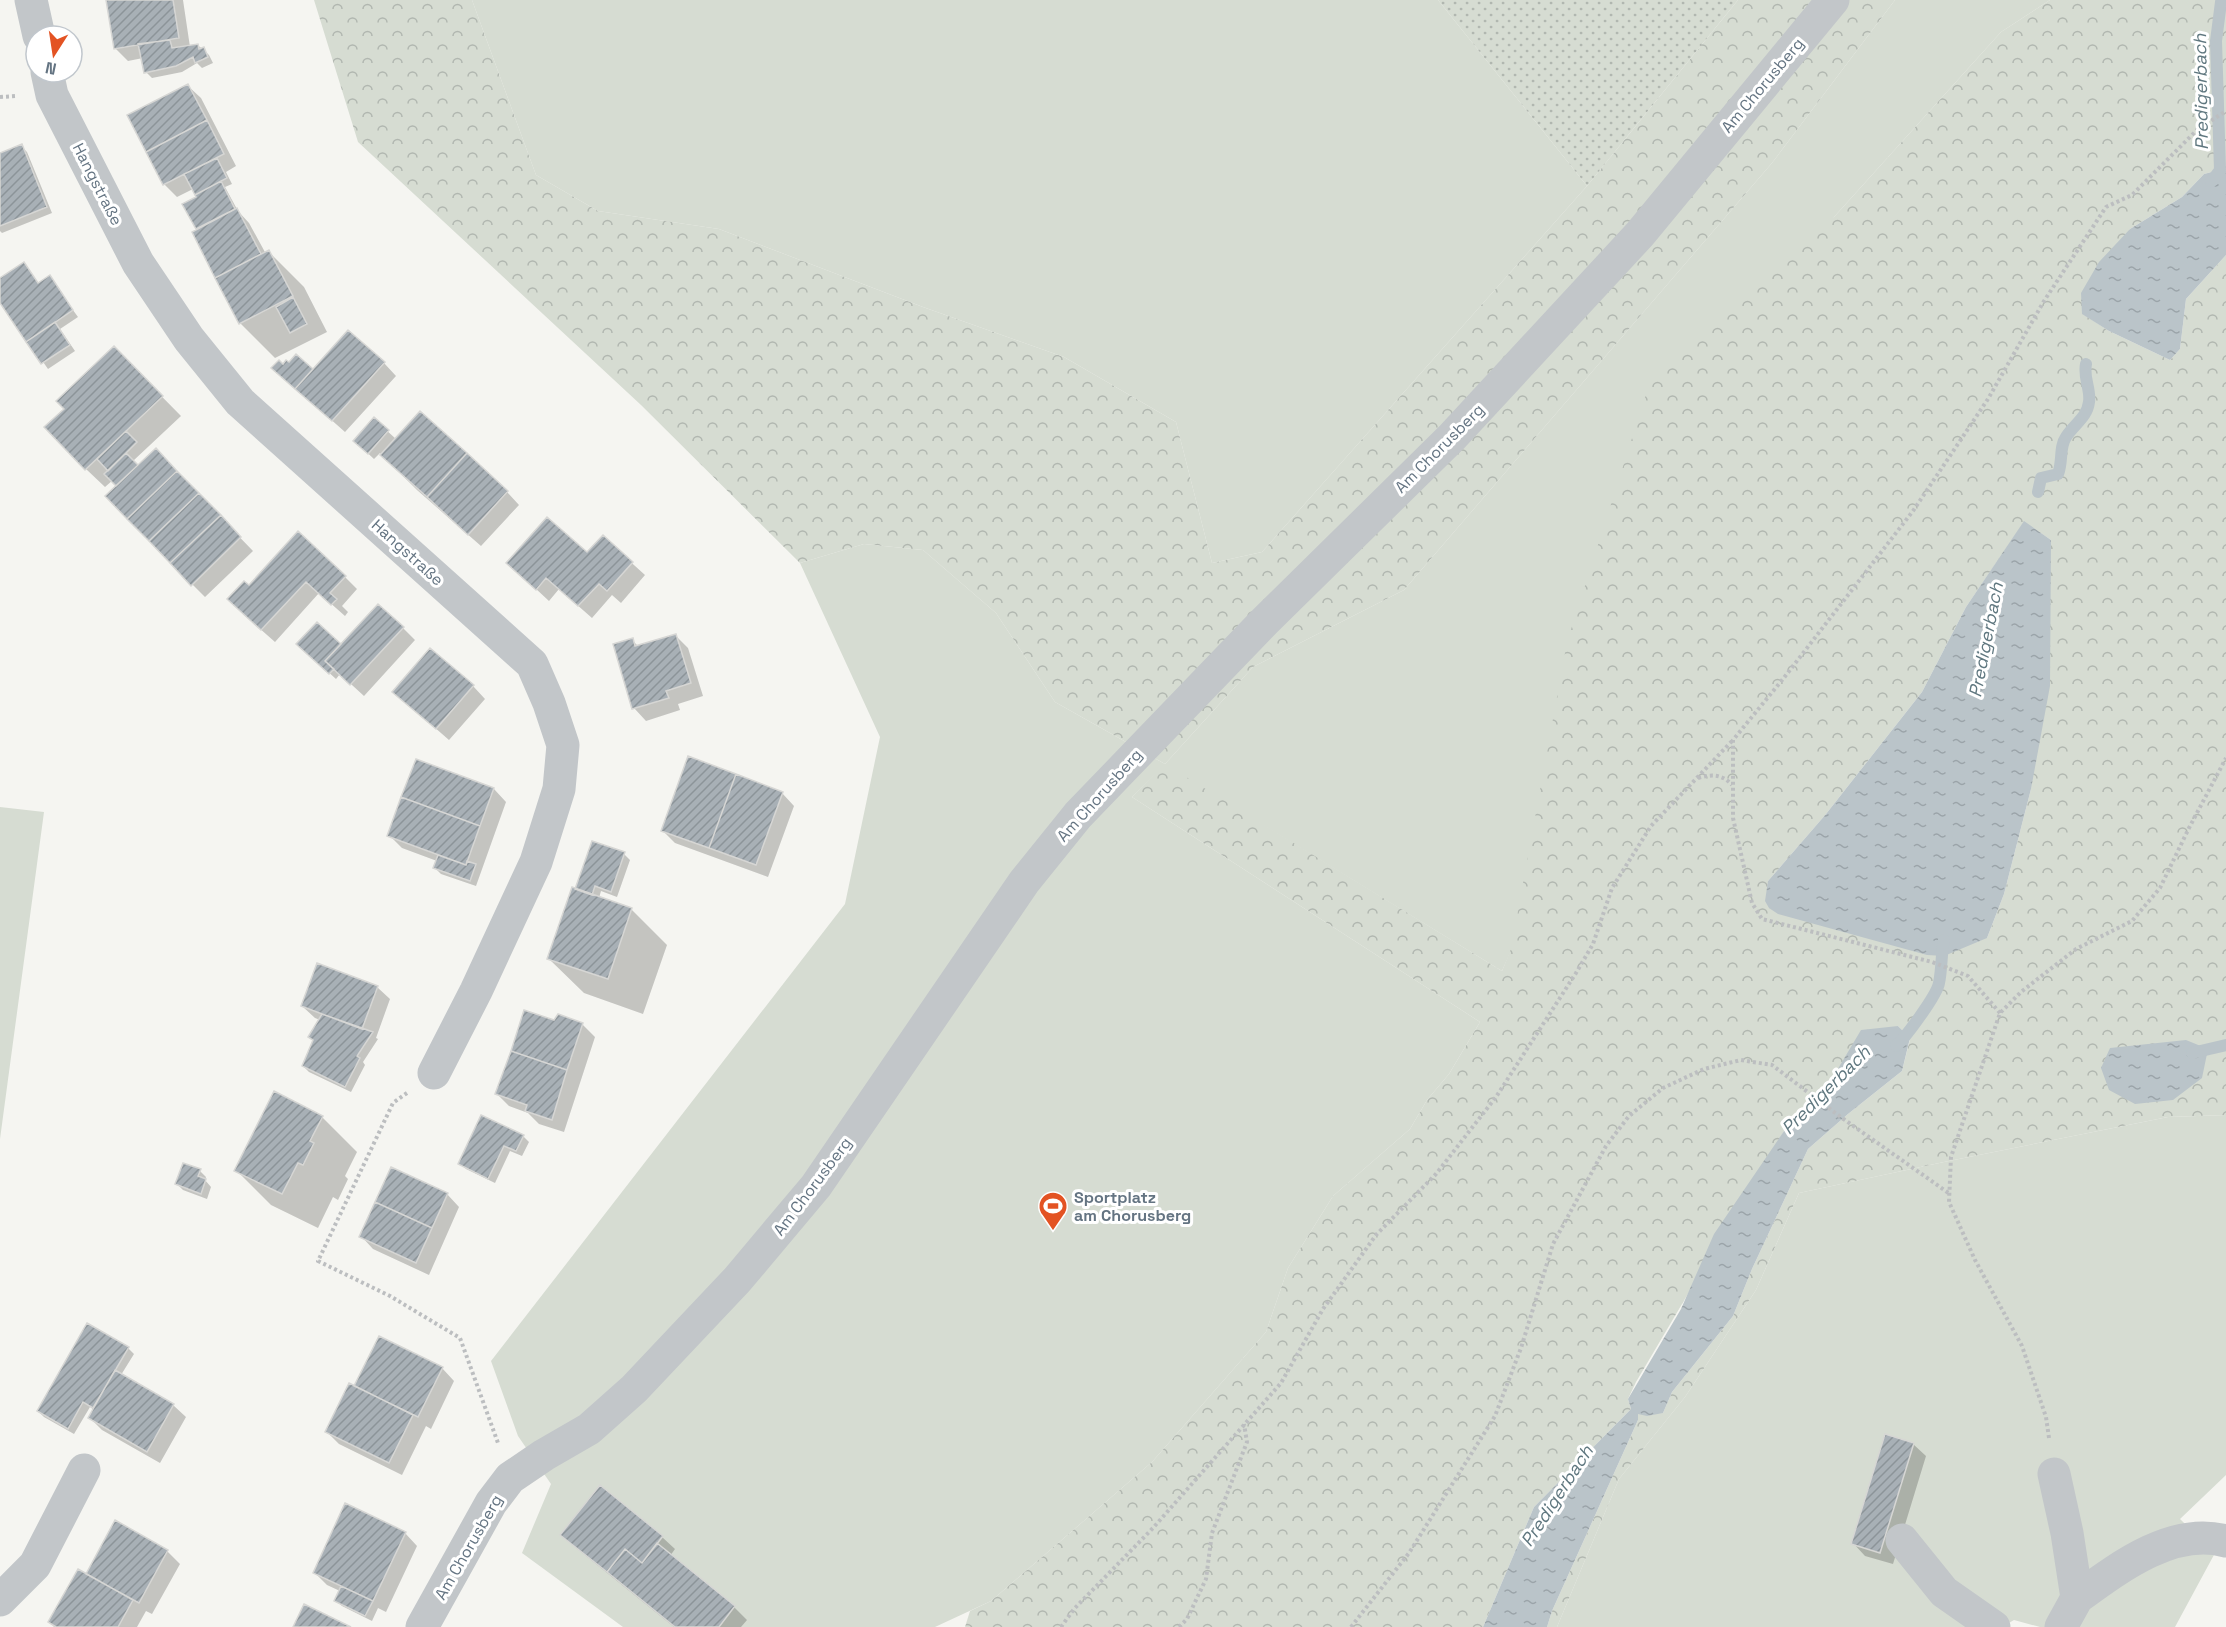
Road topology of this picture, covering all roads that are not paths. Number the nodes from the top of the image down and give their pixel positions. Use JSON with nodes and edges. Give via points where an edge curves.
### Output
{"nodes":[{"id":1,"x":31,"y":0,"type":"edge"},
{"id":2,"x":1833,"y":0,"type":"edge"},
{"id":3,"x":36,"y":24,"type":"edge"},
{"id":4,"x":50,"y":84,"type":"edge"},
{"id":5,"x":434,"y":1073,"type":"road end"},
{"id":6,"x":84,"y":1470,"type":"dead end"},
{"id":7,"x":2054,"y":1474,"type":"road end"},
{"id":8,"x":1902,"y":1540,"type":"dead end"},
{"id":9,"x":2226,"y":1540,"type":"edge"},
{"id":10,"x":2078,"y":1598,"type":"junction"},
{"id":11,"x":0,"y":1600,"type":"edge"},
{"id":12,"x":422,"y":1627,"type":"edge"},
{"id":13,"x":1994,"y":1627,"type":"edge"},
{"id":14,"x":2061,"y":1627,"type":"edge"}],
"edges":[{"from":1,"to":3,"type":"street"},
{"from":2,"to":12,"type":"street","name":"Am Chorusberg","via":[[1640,234],[1468,420],[1264,622],[1078,815],[1024,882],[816,1186],[737,1280],[634,1389],[589,1429],[510,1478],[491,1503]]},
{"from":4,"to":5,"type":"street","name":"Hangstraße","via":[[138,263],[189,339],[240,402],[532,664],[549,703],[563,745],[560,789],[536,862]]},
{"from":6,"to":11,"type":"street","via":[[35,1565]]},
{"from":7,"to":10,"type":"street"},
{"from":8,"to":13,"type":"street","via":[[1944,1592]]},
{"from":9,"to":10,"type":"street","via":[[2211,1536],[2141,1554]]},
{"from":10,"to":14,"type":"street"}]}
